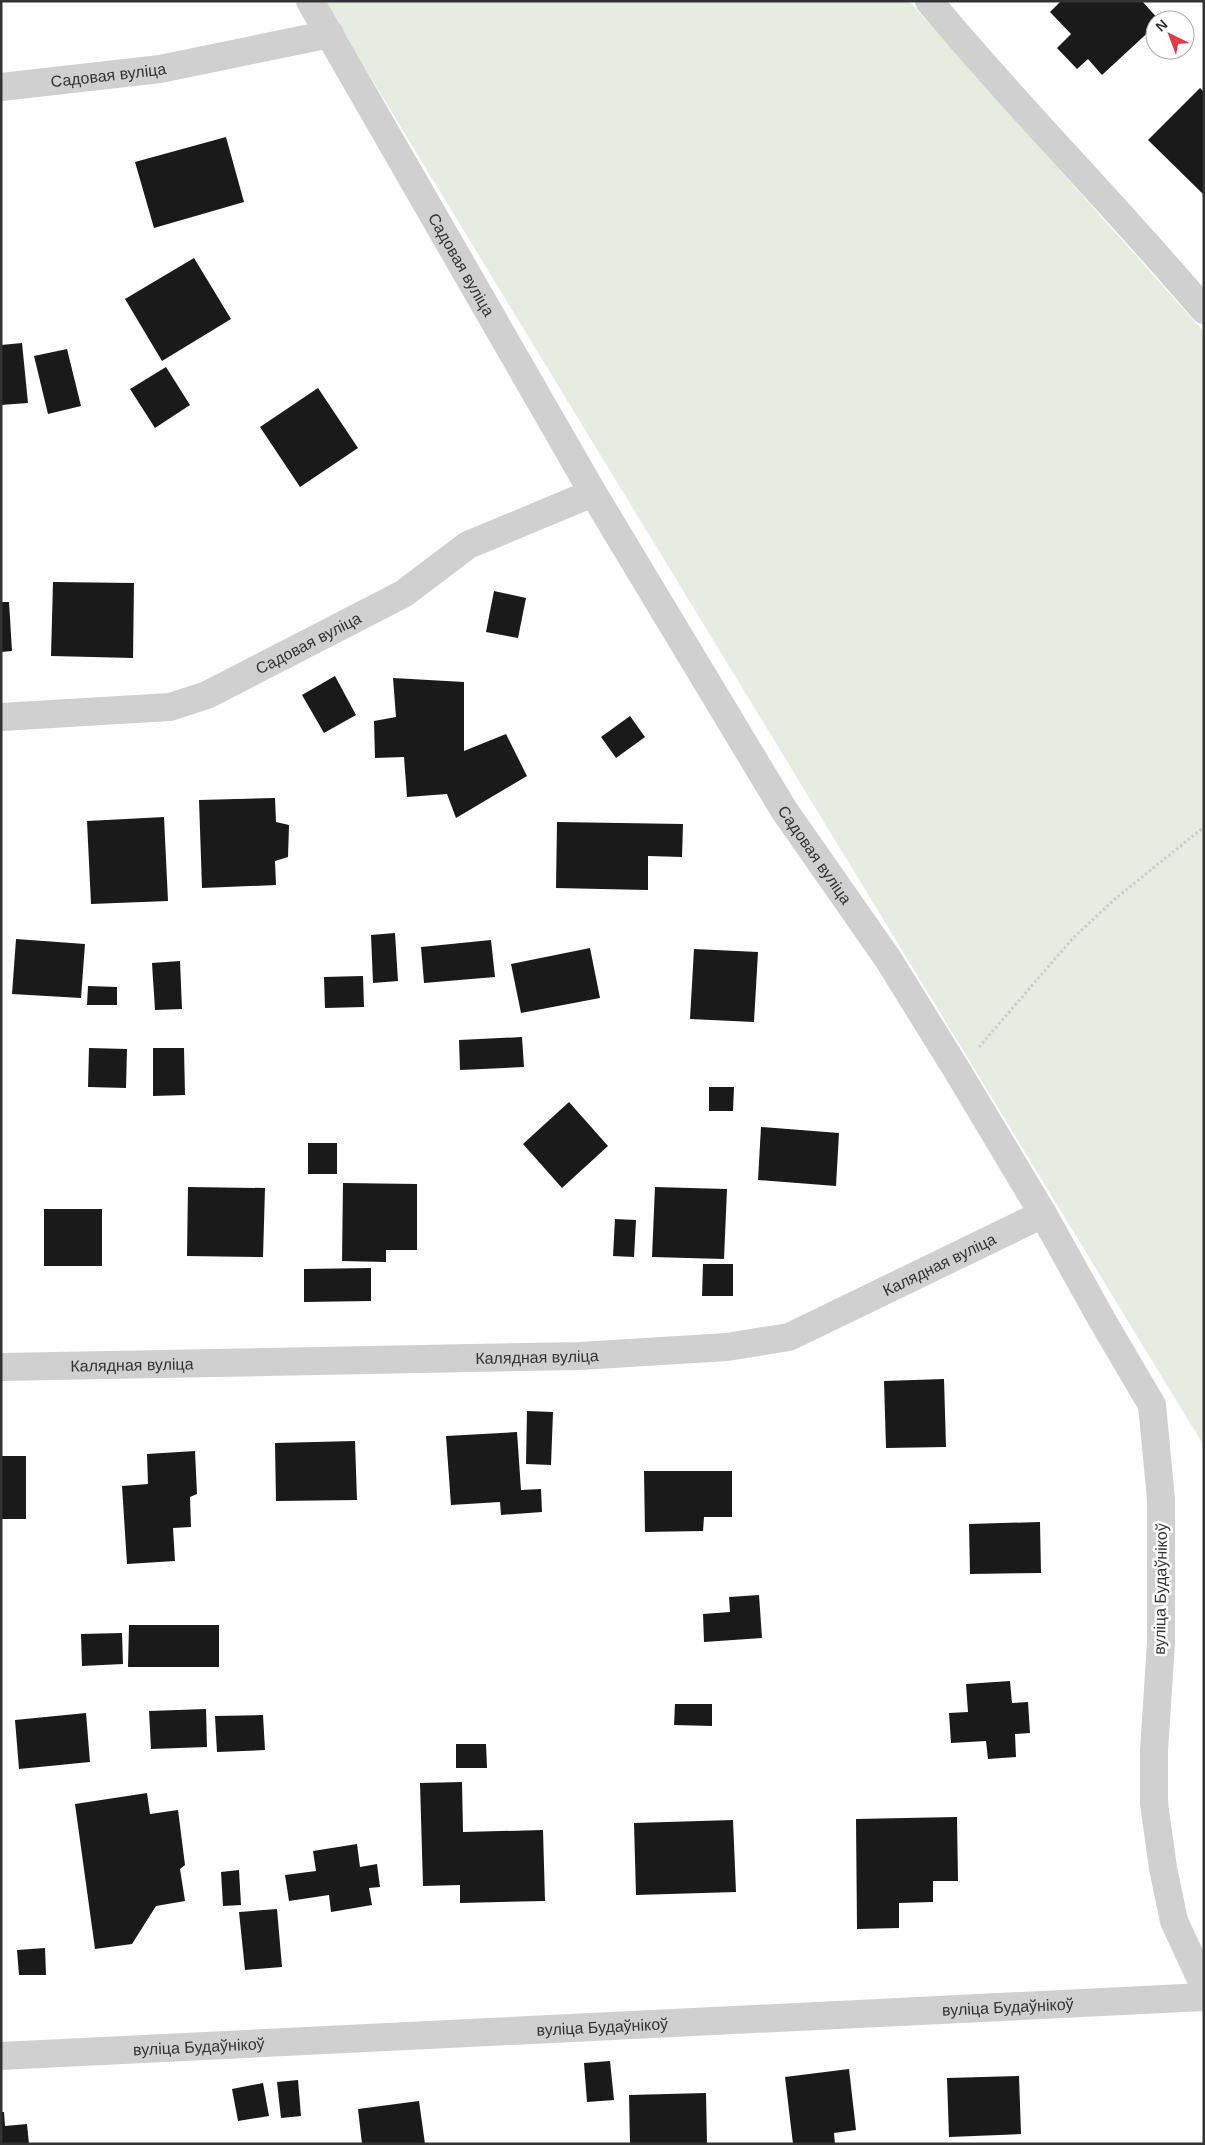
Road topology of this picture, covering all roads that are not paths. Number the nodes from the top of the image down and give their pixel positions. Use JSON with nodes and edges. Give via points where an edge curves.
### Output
{"nodes":[{"id":1,"x":310,"y":1,"type":"edge"},
{"id":2,"x":929,"y":1,"type":"edge"},
{"id":3,"x":330,"y":34,"type":"junction"},
{"id":4,"x":1,"y":87,"type":"edge"},
{"id":5,"x":1204,"y":310,"type":"edge"},
{"id":6,"x":593,"y":493,"type":"junction"},
{"id":7,"x":1,"y":716,"type":"edge"},
{"id":8,"x":1043,"y":1214,"type":"junction"},
{"id":9,"x":1,"y":1367,"type":"edge"},
{"id":10,"x":1204,"y":1986,"type":"edge"},
{"id":11,"x":1204,"y":1997,"type":"edge"},
{"id":12,"x":1,"y":2056,"type":"edge"}],
"edges":[{"from":1,"to":3,"type":"street","name":"Садовая вуліца"},
{"from":2,"to":5,"type":"street"},
{"from":3,"to":4,"type":"street","name":"Садовая вуліца","via":[[160,70]]},
{"from":3,"to":6,"type":"street","name":"Садовая вуліца"},
{"from":6,"to":7,"type":"street","name":"Садовая вуліца","via":[[468,545],[403,594],[207,695],[170,707]]},
{"from":6,"to":8,"type":"street","name":"Садовая вуліца","via":[[784,810],[888,959]]},
{"from":8,"to":9,"type":"street","name":"Калядная вуліца","via":[[789,1337],[727,1347],[580,1356]]},
{"from":8,"to":10,"type":"street","name":"вуліца Будаўнікоў","via":[[1152,1405],[1161,1499],[1161,1642],[1154,1803],[1174,1921]]},
{"from":11,"to":12,"type":"street","name":"вуліца Будаўнікоў"}]}
